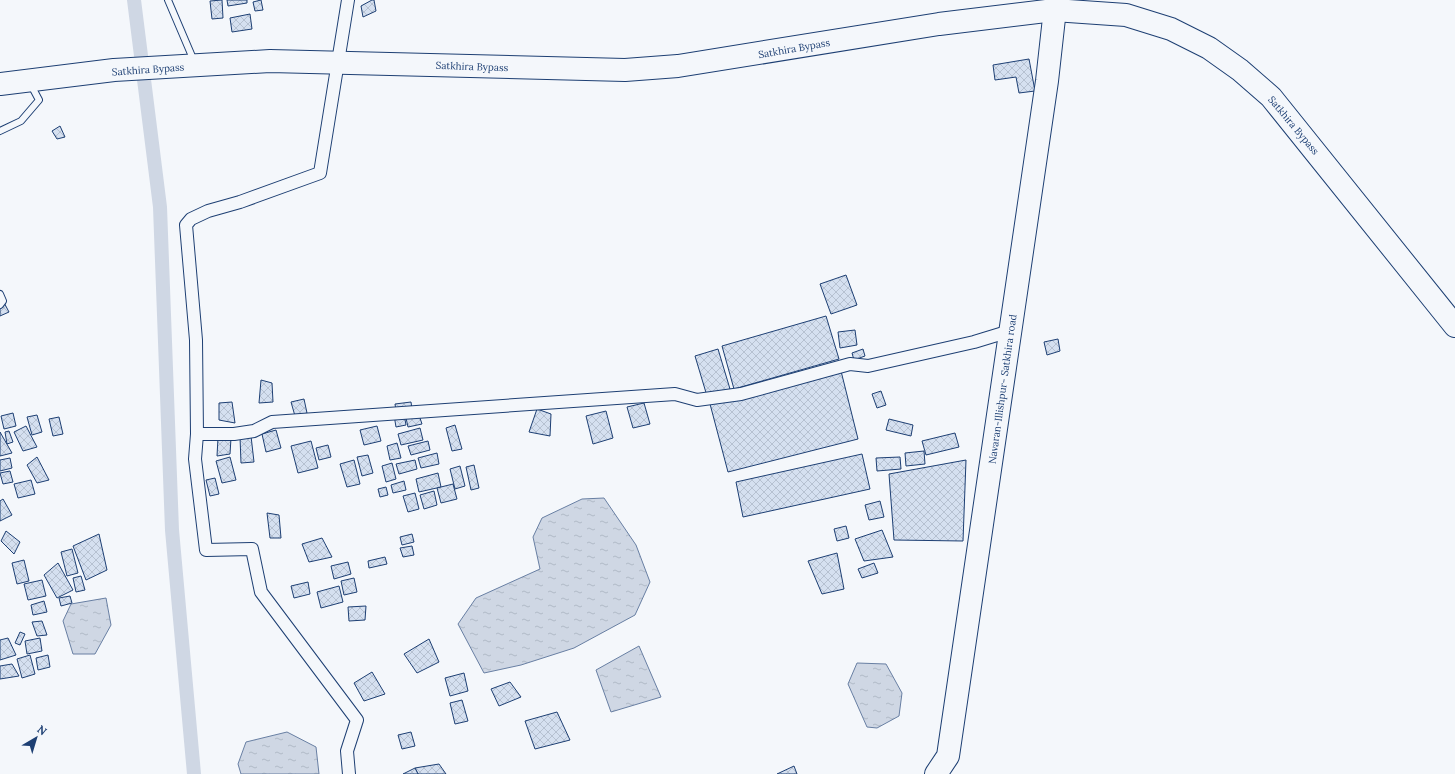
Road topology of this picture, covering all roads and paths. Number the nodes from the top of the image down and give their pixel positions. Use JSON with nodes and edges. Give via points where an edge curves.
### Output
{"nodes":[{"id":1,"x":168,"y":0,"type":"edge"},
{"id":2,"x":348,"y":0,"type":"edge"},
{"id":3,"x":1055,"y":5,"type":"edge"},
{"id":4,"x":339,"y":62,"type":"junction"},
{"id":5,"x":190,"y":66,"type":"junction"},
{"id":6,"x":29,"y":80,"type":"junction"},
{"id":7,"x":0,"y":84,"type":"edge"},
{"id":8,"x":0,"y":131,"type":"edge"},
{"id":9,"x":0,"y":294,"type":"edge"},
{"id":10,"x":0,"y":305,"type":"edge"},
{"id":11,"x":1455,"y":326,"type":"edge"},
{"id":12,"x":1010,"y":331,"type":"junction"},
{"id":13,"x":197,"y":434,"type":"junction"},
{"id":14,"x":349,"y":774,"type":"edge"},
{"id":15,"x":936,"y":774,"type":"edge"}],
"edges":[{"from":1,"to":5,"type":"lane"},
{"from":2,"to":4,"type":"street"},
{"from":3,"to":4,"type":"highway","name":"Satkhira Bypass","via":[[670,66],[625,70]]},
{"from":3,"to":11,"type":"highway","name":"Satkhira Bypass","via":[[1126,15],[1163,27],[1209,48],[1240,70],[1271,97]]},
{"from":3,"to":12,"type":"highway","name":"Navaran-Illishpur- Satkhira road","via":[[1047,81]]},
{"from":4,"to":5,"type":"highway","name":"Satkhira Bypass","via":[[270,61]]},
{"from":4,"to":13,"type":"street","via":[[320,173],[208,211],[191,219],[186,225],[196,340]]},
{"from":5,"to":6,"type":"highway","name":"Satkhira Bypass","via":[[114,70]]},
{"from":6,"to":7,"type":"highway","name":"Satkhira Bypass"},
{"from":6,"to":8,"type":"lane","via":[[39,100],[21,121]]},
{"from":9,"to":10,"type":"lane","via":[[3,301]]},
{"from":12,"to":13,"type":"street","via":[[974,342],[868,366],[850,364],[742,394],[697,400],[675,394],[566,400],[272,422],[254,431]]},
{"from":12,"to":15,"type":"highway","name":"Navaran-Illishpur- Satkhira road","via":[[948,756]]},
{"from":13,"to":14,"type":"street","via":[[195,459],[206,550],[252,549],[261,592],[357,720],[347,751]]}]}
